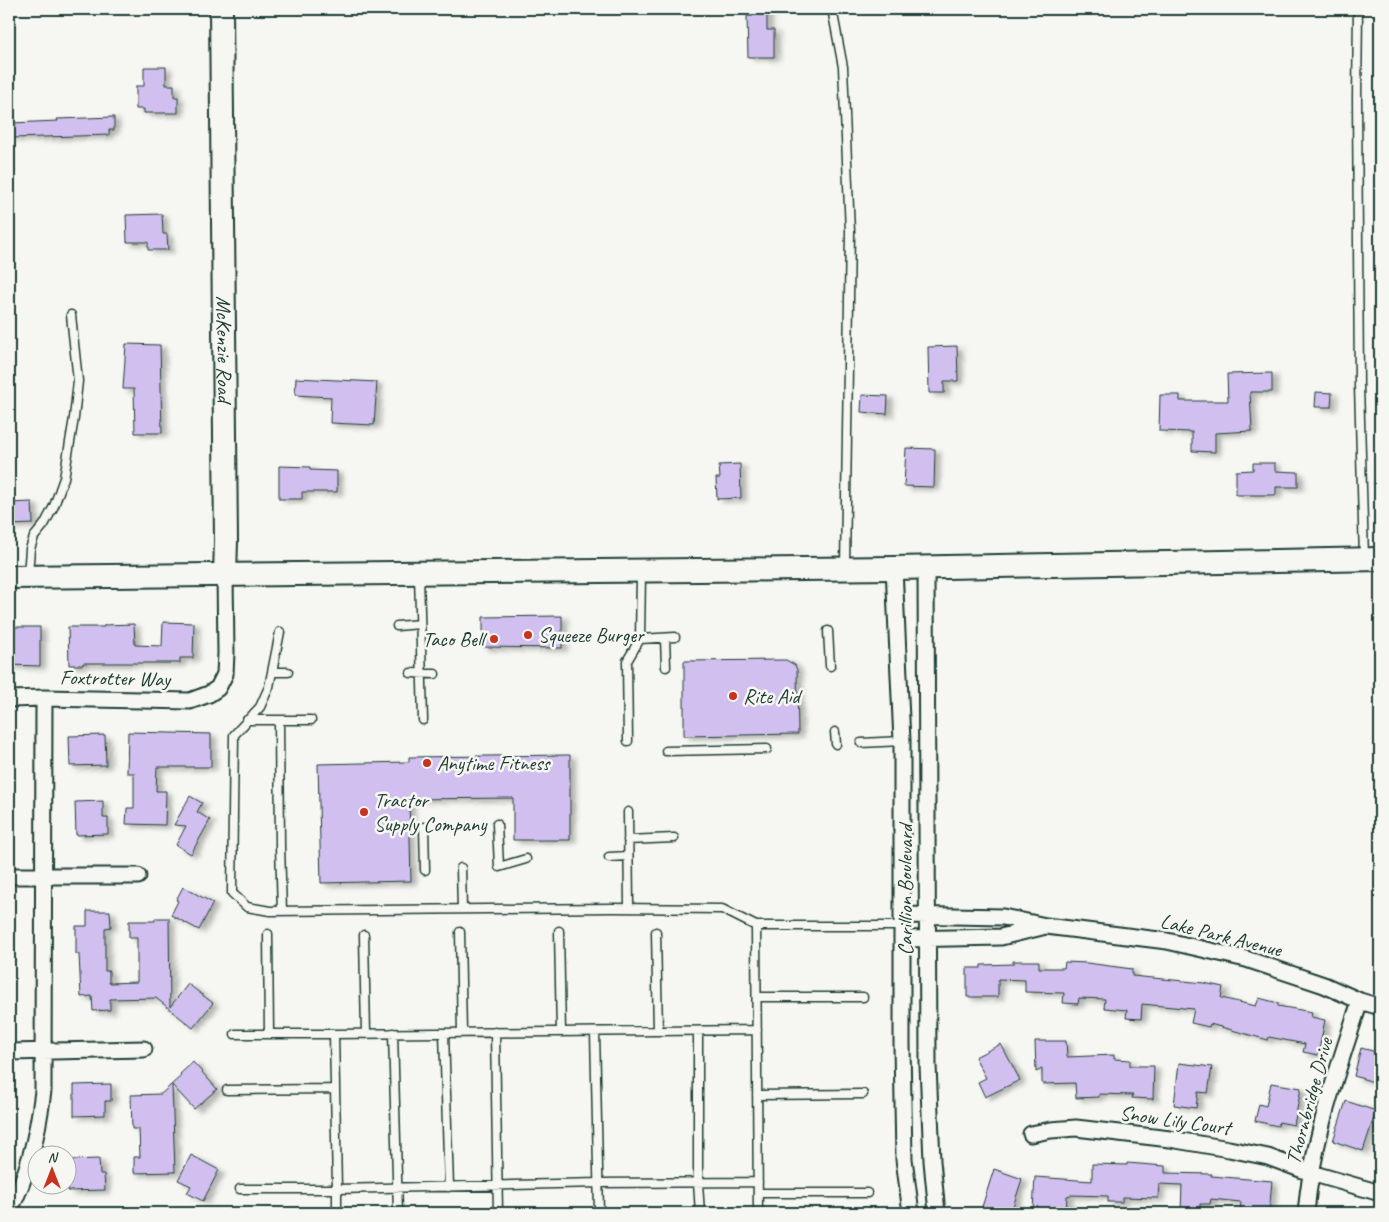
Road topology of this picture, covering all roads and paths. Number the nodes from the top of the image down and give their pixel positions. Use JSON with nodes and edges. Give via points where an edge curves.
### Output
{"nodes":[{"id":1,"x":221,"y":9,"type":"edge"},
{"id":2,"x":1358,"y":9,"type":"edge"},
{"id":3,"x":833,"y":14,"type":"dead end"},
{"id":4,"x":72,"y":315,"type":"dead end"},
{"id":5,"x":1372,"y":559,"type":"edge"},
{"id":6,"x":926,"y":567,"type":"junction"},
{"id":7,"x":894,"y":568,"type":"junction"},
{"id":8,"x":845,"y":569,"type":"junction"},
{"id":9,"x":642,"y":570,"type":"junction"},
{"id":10,"x":418,"y":573,"type":"junction"},
{"id":11,"x":225,"y":575,"type":"junction"},
{"id":12,"x":19,"y":577,"type":"edge"},
{"id":13,"x":420,"y":624,"type":"junction"},
{"id":14,"x":397,"y":626,"type":"dead end"},
{"id":15,"x":828,"y":631,"type":"dead end"},
{"id":16,"x":280,"y":632,"type":"dead end"},
{"id":17,"x":665,"y":638,"type":"junction"},
{"id":18,"x":675,"y":638,"type":"dead end"},
{"id":19,"x":640,"y":639,"type":"junction"},
{"id":20,"x":830,"y":666,"type":"dead end"},
{"id":21,"x":666,"y":667,"type":"dead end"},
{"id":22,"x":272,"y":672,"type":"junction"},
{"id":23,"x":288,"y":672,"type":"dead end"},
{"id":24,"x":411,"y":673,"type":"dead end"},
{"id":25,"x":422,"y":674,"type":"junction"},
{"id":26,"x":435,"y":674,"type":"dead end"},
{"id":27,"x":617,"y":676,"type":"dead end"},
{"id":28,"x":627,"y":676,"type":"junction"},
{"id":29,"x":218,"y":688,"type":"joint"},
{"id":30,"x":44,"y":698,"type":"junction"},
{"id":31,"x":9,"y":699,"type":"edge"},
{"id":32,"x":248,"y":720,"type":"junction"},
{"id":33,"x":279,"y":720,"type":"junction"},
{"id":34,"x":311,"y":720,"type":"dead end"},
{"id":35,"x":423,"y":720,"type":"dead end"},
{"id":36,"x":618,"y":720,"type":"dead end"},
{"id":37,"x":628,"y":720,"type":"junction"},
{"id":38,"x":835,"y":732,"type":"dead end"},
{"id":39,"x":628,"y":741,"type":"dead end"},
{"id":40,"x":902,"y":741,"type":"junction"},
{"id":41,"x":860,"y":742,"type":"dead end"},
{"id":42,"x":836,"y":744,"type":"dead end"},
{"id":43,"x":767,"y":749,"type":"dead end"},
{"id":44,"x":666,"y":751,"type":"dead end"},
{"id":45,"x":628,"y":812,"type":"dead end"},
{"id":46,"x":497,"y":824,"type":"dead end"},
{"id":47,"x":424,"y":827,"type":"dead end"},
{"id":48,"x":674,"y":838,"type":"dead end"},
{"id":49,"x":628,"y":840,"type":"junction"},
{"id":50,"x":628,"y":856,"type":"junction"},
{"id":51,"x":609,"y":857,"type":"dead end"},
{"id":52,"x":526,"y":859,"type":"dead end"},
{"id":53,"x":461,"y":868,"type":"dead end"},
{"id":54,"x":426,"y":870,"type":"dead end"},
{"id":55,"x":9,"y":876,"type":"edge"},
{"id":56,"x":44,"y":876,"type":"junction"},
{"id":57,"x":138,"y":876,"type":"dead end"},
{"id":58,"x":629,"y":908,"type":"junction"},
{"id":59,"x":462,"y":909,"type":"junction"},
{"id":60,"x":282,"y":911,"type":"junction"},
{"id":61,"x":926,"y":915,"type":"junction"},
{"id":62,"x":756,"y":926,"type":"junction"},
{"id":63,"x":903,"y":926,"type":"junction"},
{"id":64,"x":1046,"y":926,"type":"junction"},
{"id":65,"x":559,"y":931,"type":"dead end"},
{"id":66,"x":460,"y":932,"type":"dead end"},
{"id":67,"x":656,"y":932,"type":"dead end"},
{"id":68,"x":268,"y":934,"type":"dead end"},
{"id":69,"x":364,"y":934,"type":"dead end"},
{"id":70,"x":926,"y":938,"type":"junction"},
{"id":71,"x":756,"y":997,"type":"junction"},
{"id":72,"x":863,"y":997,"type":"dead end"},
{"id":73,"x":1360,"y":1001,"type":"junction"},
{"id":74,"x":1380,"y":1007,"type":"edge"},
{"id":75,"x":757,"y":1030,"type":"junction"},
{"id":76,"x":658,"y":1031,"type":"junction"},
{"id":77,"x":698,"y":1031,"type":"junction"},
{"id":78,"x":495,"y":1032,"type":"junction"},
{"id":79,"x":561,"y":1032,"type":"junction"},
{"id":80,"x":595,"y":1032,"type":"junction"},
{"id":81,"x":393,"y":1033,"type":"junction"},
{"id":82,"x":444,"y":1033,"type":"junction"},
{"id":83,"x":462,"y":1033,"type":"junction"},
{"id":84,"x":235,"y":1034,"type":"dead end"},
{"id":85,"x":269,"y":1034,"type":"junction"},
{"id":86,"x":334,"y":1034,"type":"junction"},
{"id":87,"x":366,"y":1034,"type":"junction"},
{"id":88,"x":44,"y":1050,"type":"junction"},
{"id":89,"x":144,"y":1050,"type":"dead end"},
{"id":90,"x":9,"y":1052,"type":"edge"},
{"id":91,"x":335,"y":1089,"type":"junction"},
{"id":92,"x":227,"y":1090,"type":"dead end"},
{"id":93,"x":863,"y":1094,"type":"dead end"},
{"id":94,"x":757,"y":1095,"type":"junction"},
{"id":95,"x":1031,"y":1134,"type":"dead end"},
{"id":96,"x":1311,"y":1173,"type":"junction"},
{"id":97,"x":758,"y":1182,"type":"junction"},
{"id":98,"x":698,"y":1183,"type":"junction"},
{"id":99,"x":599,"y":1184,"type":"junction"},
{"id":100,"x":498,"y":1186,"type":"junction"},
{"id":101,"x":449,"y":1187,"type":"junction"},
{"id":102,"x":397,"y":1188,"type":"junction"},
{"id":103,"x":240,"y":1189,"type":"dead end"},
{"id":104,"x":337,"y":1189,"type":"junction"},
{"id":105,"x":758,"y":1193,"type":"junction"},
{"id":106,"x":867,"y":1193,"type":"dead end"},
{"id":107,"x":1380,"y":1193,"type":"edge"},
{"id":108,"x":9,"y":1211,"type":"edge"},
{"id":109,"x":338,"y":1213,"type":"edge"},
{"id":110,"x":398,"y":1213,"type":"edge"},
{"id":111,"x":498,"y":1213,"type":"edge"},
{"id":112,"x":600,"y":1213,"type":"edge"},
{"id":113,"x":700,"y":1213,"type":"edge"},
{"id":114,"x":758,"y":1213,"type":"edge"},
{"id":115,"x":911,"y":1213,"type":"edge"},
{"id":116,"x":937,"y":1213,"type":"edge"},
{"id":117,"x":1306,"y":1213,"type":"edge"}],
"edges":[{"from":1,"to":11,"type":"main road","name":"McKenzie Road"},
{"from":2,"to":5,"type":"lane","via":[[1359,386]]},
{"from":3,"to":8,"type":"lane","via":[[843,67],[850,232]]},
{"from":4,"to":12,"type":"lane","via":[[78,381],[64,478],[54,506],[34,537]]},
{"from":5,"to":6,"type":"main road"},
{"from":6,"to":7,"type":"main road"},
{"from":6,"to":61,"type":"street","name":"Carillion Boulevard"},
{"from":7,"to":8,"type":"main road"},
{"from":7,"to":40,"type":"street","name":"Carillion Boulevard"},
{"from":8,"to":9,"type":"main road"},
{"from":9,"to":10,"type":"main road"},
{"from":9,"to":19,"type":"lane"},
{"from":10,"to":11,"type":"main road"},
{"from":10,"to":13,"type":"lane"},
{"from":11,"to":12,"type":"main road"},
{"from":11,"to":29,"type":"street","name":"McKenzie Road","via":[[226,660],[225,674]]},
{"from":13,"to":14,"type":"lane"},
{"from":13,"to":25,"type":"lane"},
{"from":15,"to":20,"type":"lane"},
{"from":16,"to":22,"type":"lane"},
{"from":17,"to":18,"type":"lane"},
{"from":17,"to":19,"type":"lane"},
{"from":17,"to":21,"type":"lane"},
{"from":19,"to":28,"type":"lane","via":[[627,661]]},
{"from":22,"to":23,"type":"lane"},
{"from":22,"to":32,"type":"lane","via":[[260,707]]},
{"from":24,"to":25,"type":"lane"},
{"from":25,"to":26,"type":"lane"},
{"from":25,"to":35,"type":"lane"},
{"from":27,"to":28,"type":"lane"},
{"from":28,"to":37,"type":"lane"},
{"from":29,"to":30,"type":"street","name":"Foxtrotter Way","via":[[190,700]]},
{"from":30,"to":31,"type":"street","name":"Foxtrotter Way"},
{"from":30,"to":56,"type":"street"},
{"from":32,"to":33,"type":"lane"},
{"from":32,"to":60,"type":"lane","via":[[234,735],[232,893],[248,907]]},
{"from":33,"to":34,"type":"lane"},
{"from":33,"to":60,"type":"lane"},
{"from":36,"to":37,"type":"lane"},
{"from":37,"to":39,"type":"lane"},
{"from":38,"to":42,"type":"lane"},
{"from":40,"to":41,"type":"lane"},
{"from":40,"to":63,"type":"street","name":"Carillion Boulevard"},
{"from":43,"to":44,"type":"lane"},
{"from":45,"to":49,"type":"lane"},
{"from":46,"to":52,"type":"lane","via":[[499,867]]},
{"from":47,"to":54,"type":"lane"},
{"from":48,"to":49,"type":"lane"},
{"from":49,"to":50,"type":"lane"},
{"from":50,"to":51,"type":"lane"},
{"from":50,"to":58,"type":"lane"},
{"from":53,"to":59,"type":"lane"},
{"from":55,"to":56,"type":"street"},
{"from":56,"to":57,"type":"street"},
{"from":56,"to":88,"type":"street"},
{"from":58,"to":59,"type":"lane"},
{"from":58,"to":62,"type":"lane","via":[[722,909]]},
{"from":59,"to":60,"type":"lane"},
{"from":61,"to":63,"type":"street","name":"Lake Park Avenue"},
{"from":61,"to":64,"type":"street","name":"Lake Park Avenue","via":[[1004,917]]},
{"from":61,"to":70,"type":"street","name":"Carillion Boulevard"},
{"from":62,"to":63,"type":"lane"},
{"from":62,"to":71,"type":"lane"},
{"from":63,"to":70,"type":"street","name":"Lake Park Avenue"},
{"from":63,"to":115,"type":"street","name":"Carillion Boulevard","via":[[904,1159]]},
{"from":64,"to":70,"type":"street","name":"Lake Park Avenue","via":[[1001,937]]},
{"from":64,"to":73,"type":"street","name":"Lake Park Avenue","via":[[1206,949],[1315,982]]},
{"from":65,"to":79,"type":"lane"},
{"from":66,"to":83,"type":"lane"},
{"from":67,"to":76,"type":"lane"},
{"from":68,"to":85,"type":"lane"},
{"from":69,"to":87,"type":"lane"},
{"from":70,"to":116,"type":"street","name":"Carillion Boulevard","via":[[928,1065]]},
{"from":71,"to":72,"type":"lane"},
{"from":71,"to":75,"type":"lane"},
{"from":73,"to":74,"type":"street","name":"Lake Park Avenue"},
{"from":73,"to":96,"type":"street","name":"Thornbridge Drive","via":[[1326,1108]]},
{"from":75,"to":77,"type":"lane"},
{"from":75,"to":94,"type":"lane"},
{"from":76,"to":77,"type":"lane"},
{"from":76,"to":80,"type":"lane"},
{"from":77,"to":98,"type":"lane"},
{"from":78,"to":79,"type":"lane"},
{"from":78,"to":83,"type":"lane"},
{"from":78,"to":100,"type":"lane"},
{"from":79,"to":80,"type":"lane"},
{"from":80,"to":99,"type":"lane"},
{"from":81,"to":82,"type":"lane"},
{"from":81,"to":87,"type":"lane"},
{"from":81,"to":102,"type":"lane"},
{"from":82,"to":83,"type":"lane"},
{"from":82,"to":101,"type":"lane"},
{"from":84,"to":85,"type":"lane"},
{"from":85,"to":86,"type":"lane"},
{"from":86,"to":87,"type":"lane"},
{"from":86,"to":91,"type":"lane"},
{"from":88,"to":89,"type":"street"},
{"from":88,"to":90,"type":"street"},
{"from":88,"to":108,"type":"street","via":[[43,1091],[35,1142]]},
{"from":91,"to":92,"type":"lane"},
{"from":91,"to":104,"type":"lane"},
{"from":93,"to":94,"type":"lane"},
{"from":94,"to":97,"type":"lane"},
{"from":95,"to":96,"type":"street","name":"Snow Lily Court","via":[[1076,1128],[1170,1139],[1268,1157]]},
{"from":96,"to":107,"type":"street","name":"Snow Lily Court"},
{"from":96,"to":117,"type":"street","name":"Thornbridge Drive"},
{"from":97,"to":98,"type":"lane"},
{"from":97,"to":105,"type":"lane"},
{"from":98,"to":99,"type":"lane"},
{"from":98,"to":113,"type":"lane"},
{"from":99,"to":100,"type":"lane"},
{"from":99,"to":112,"type":"lane"},
{"from":100,"to":101,"type":"lane"},
{"from":100,"to":111,"type":"lane"},
{"from":101,"to":102,"type":"lane"},
{"from":102,"to":104,"type":"lane"},
{"from":102,"to":110,"type":"lane"},
{"from":103,"to":104,"type":"lane"},
{"from":104,"to":109,"type":"lane"},
{"from":105,"to":106,"type":"lane"},
{"from":105,"to":114,"type":"lane"}]}
